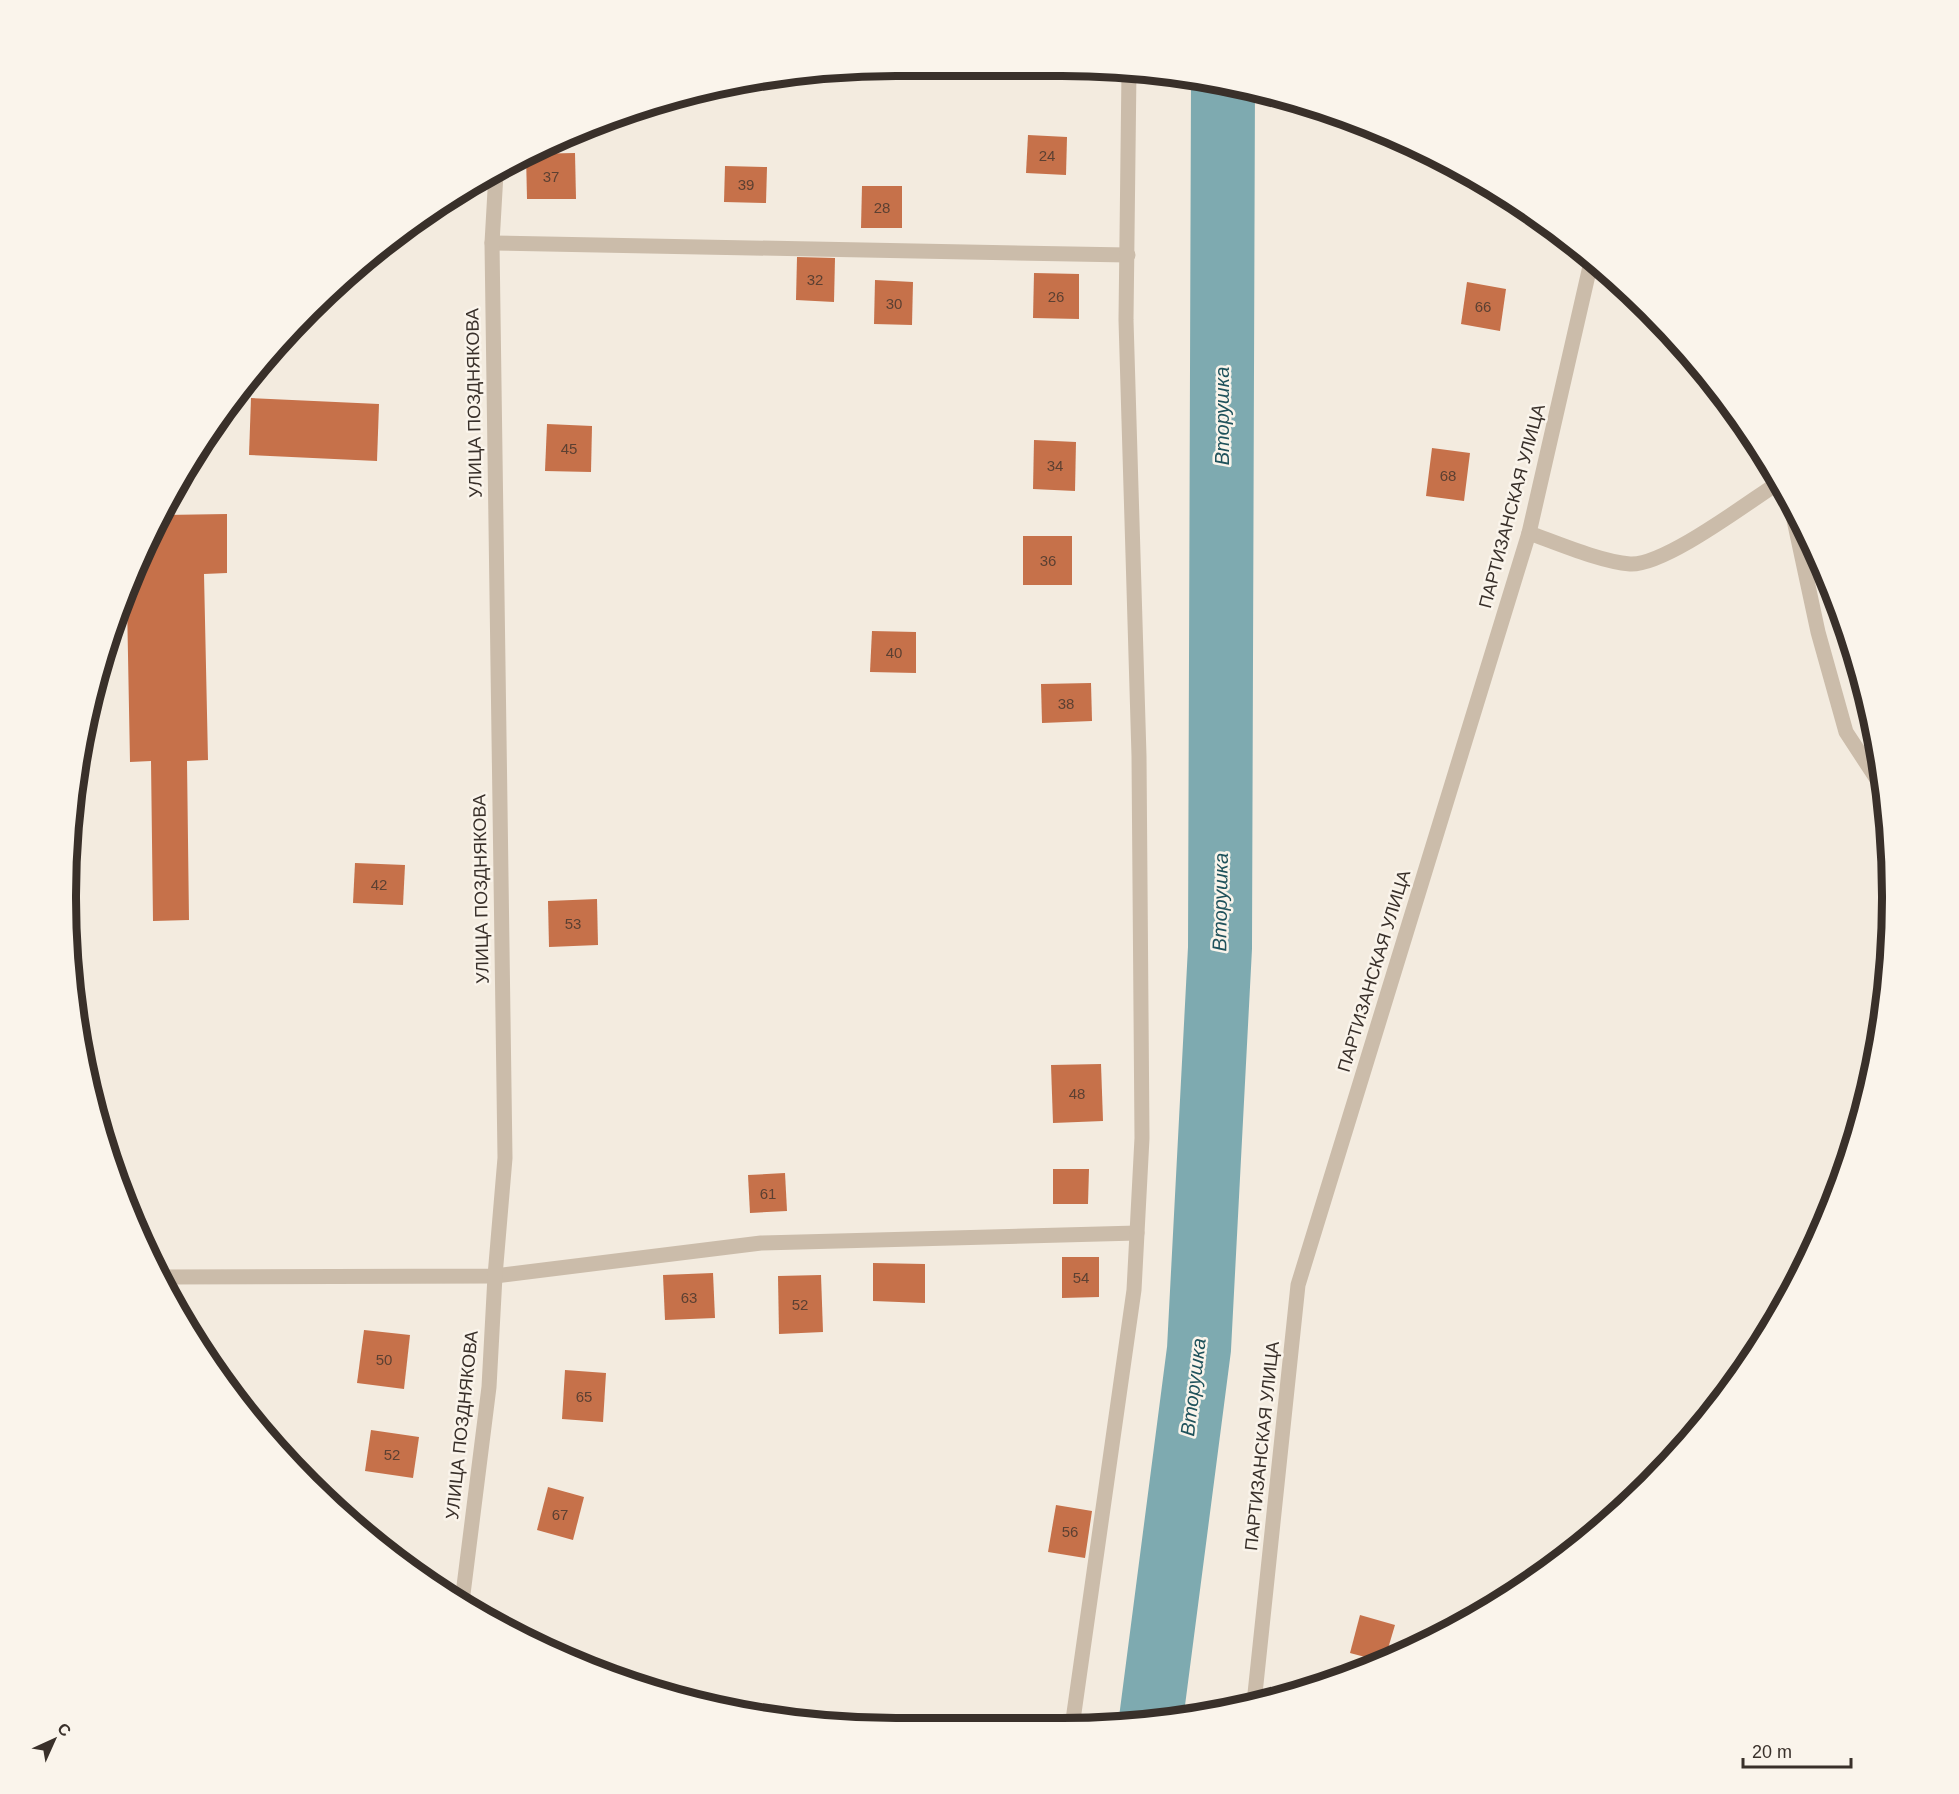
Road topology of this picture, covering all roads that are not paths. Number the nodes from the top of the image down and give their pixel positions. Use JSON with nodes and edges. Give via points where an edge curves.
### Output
{"nodes":[{"id":1,"x":1129,"y":79,"type":"edge"},
{"id":2,"x":495,"y":181,"type":"edge"},
{"id":3,"x":492,"y":243,"type":"junction"},
{"id":4,"x":1128,"y":255,"type":"junction"},
{"id":5,"x":1589,"y":269,"type":"edge"},
{"id":6,"x":1773,"y":486,"type":"edge"},
{"id":7,"x":1796,"y":531,"type":"edge"},
{"id":8,"x":1529,"y":533,"type":"junction"},
{"id":9,"x":1872,"y":772,"type":"edge"},
{"id":10,"x":1137,"y":1233,"type":"junction"},
{"id":11,"x":495,"y":1276,"type":"junction"},
{"id":12,"x":170,"y":1277,"type":"edge"},
{"id":13,"x":463,"y":1593,"type":"edge"},
{"id":14,"x":1255,"y":1694,"type":"edge"},
{"id":15,"x":1073,"y":1718,"type":"edge"}],
"edges":[{"from":1,"to":4,"type":"street"},
{"from":2,"to":3,"type":"street","name":"УЛИЦА ПОЗДНЯКОВА"},
{"from":3,"to":4,"type":"street"},
{"from":3,"to":11,"type":"street","name":"УЛИЦА ПОЗДНЯКОВА","via":[[505,1158]]},
{"from":4,"to":10,"type":"street","via":[[1126,320],[1139,768],[1142,1138]]},
{"from":5,"to":8,"type":"street","name":"ПАРТИЗАНСКАЯ УЛИЦА"},
{"from":6,"to":8,"type":"street","via":[[1661,558],[1631,564]]},
{"from":7,"to":9,"type":"street","via":[[1818,632],[1846,732]]},
{"from":8,"to":14,"type":"street","name":"ПАРТИЗАНСКАЯ УЛИЦА","via":[[1298,1285]]},
{"from":10,"to":11,"type":"street","via":[[761,1243]]},
{"from":10,"to":15,"type":"street","via":[[1134,1290]]},
{"from":11,"to":12,"type":"street"},
{"from":11,"to":13,"type":"street","name":"УЛИЦА ПОЗДНЯКОВА","via":[[489,1387]]}]}
